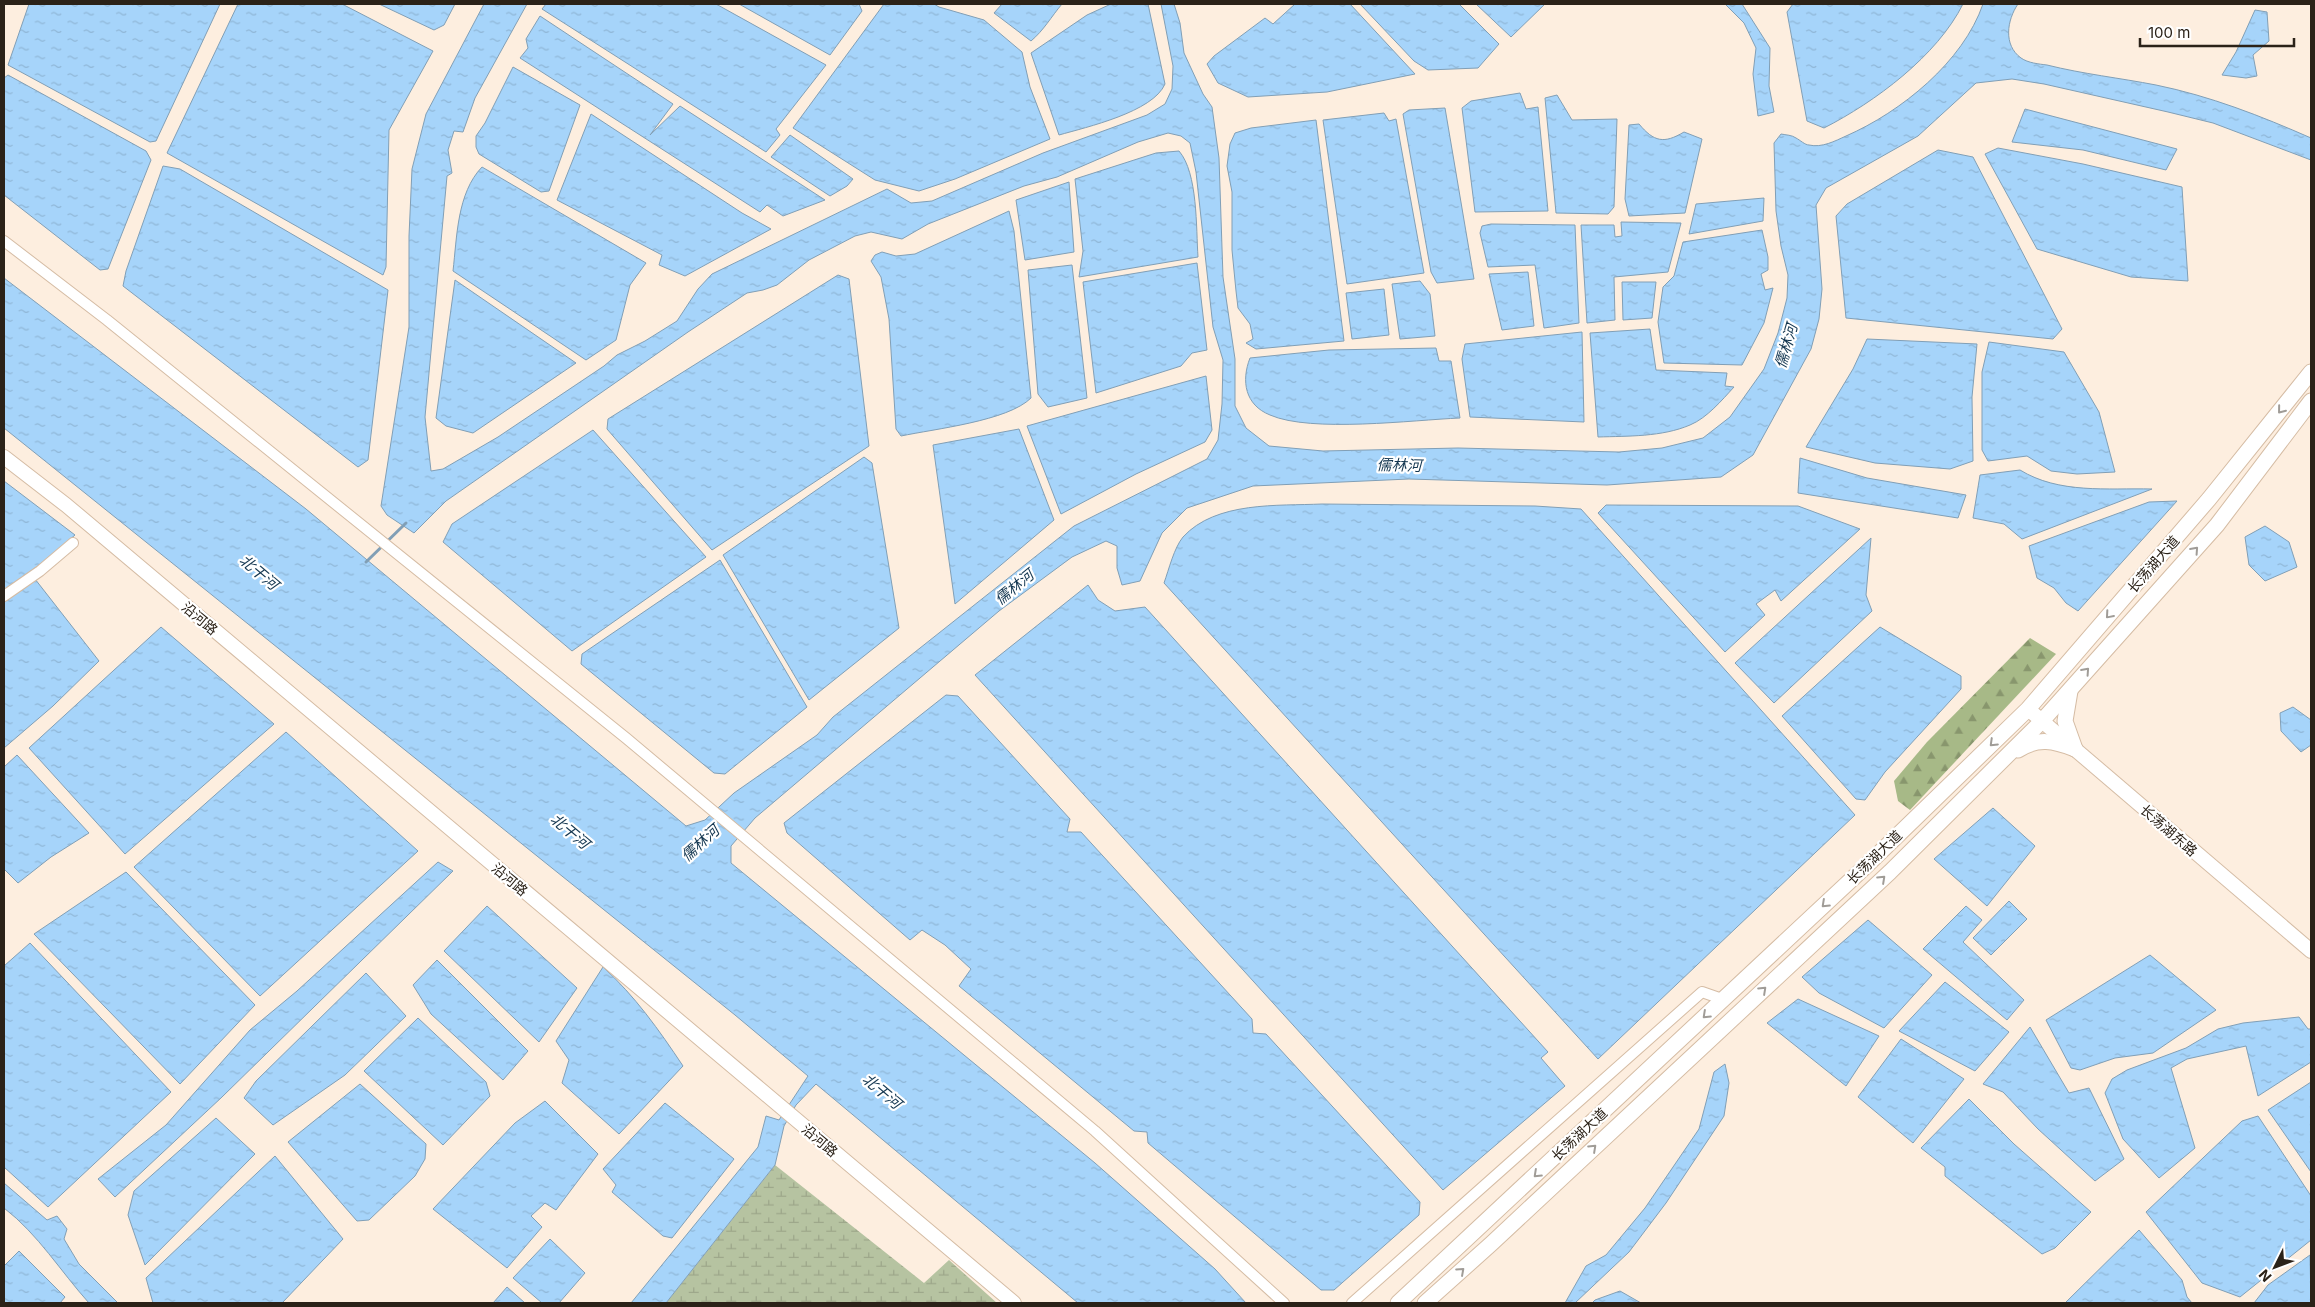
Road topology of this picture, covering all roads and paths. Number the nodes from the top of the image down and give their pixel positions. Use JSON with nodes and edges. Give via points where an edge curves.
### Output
{"nodes":[{"id":1,"x":4,"y":241,"type":"edge"},
{"id":2,"x":2311,"y":372,"type":"edge"},
{"id":3,"x":2311,"y":401,"type":"edge"},
{"id":4,"x":4,"y":457,"type":"edge"},
{"id":5,"x":73,"y":543,"type":"dead end"},
{"id":6,"x":4,"y":596,"type":"edge"},
{"id":7,"x":2071,"y":689,"type":"junction"},
{"id":8,"x":2028,"y":709,"type":"junction"},
{"id":9,"x":2042,"y":721,"type":"junction"},
{"id":10,"x":2075,"y":749,"type":"junction"},
{"id":11,"x":1994,"y":766,"type":"junction"},
{"id":12,"x":2311,"y":951,"type":"edge"},
{"id":13,"x":1722,"y":999,"type":"junction"},
{"id":14,"x":1014,"y":1303,"type":"edge"},
{"id":15,"x":1284,"y":1303,"type":"edge"},
{"id":16,"x":1352,"y":1303,"type":"edge"},
{"id":17,"x":1398,"y":1303,"type":"edge"},
{"id":18,"x":1425,"y":1303,"type":"edge"}],
"edges":[{"from":1,"to":15,"type":"street","via":[[107,320],[626,738],[1095,1131]]},
{"from":2,"to":8,"type":"main road","name":"长荡湖大道","one_way":true,"via":[[2210,499]]},
{"from":7,"to":3,"type":"main road","name":"长荡湖大道","one_way":true,"via":[[2217,525]]},
{"from":4,"to":14,"type":"street","name":"沿河路","via":[[66,505]]},
{"from":5,"to":6,"type":"street"},
{"from":7,"to":9,"type":"main road","name":"长荡湖大道"},
{"from":7,"to":10,"type":"main road","via":[[2065,721]]},
{"from":8,"to":9,"type":"street","name":"长荡湖东路"},
{"from":8,"to":13,"type":"main road","name":"长荡湖大道","one_way":true},
{"from":9,"to":10,"type":"street","name":"长荡湖东路"},
{"from":9,"to":11,"type":"main road","name":"长荡湖大道"},
{"from":10,"to":11,"type":"main road","via":[[2050,741],[2030,743]]},
{"from":10,"to":12,"type":"street","name":"长荡湖东路"},
{"from":18,"to":11,"type":"main road","name":"长荡湖大道","one_way":true,"via":[[1890,872]]},
{"from":13,"to":16,"type":"street","via":[[1702,992]]},
{"from":13,"to":17,"type":"main road","name":"长荡湖大道","one_way":true}]}
